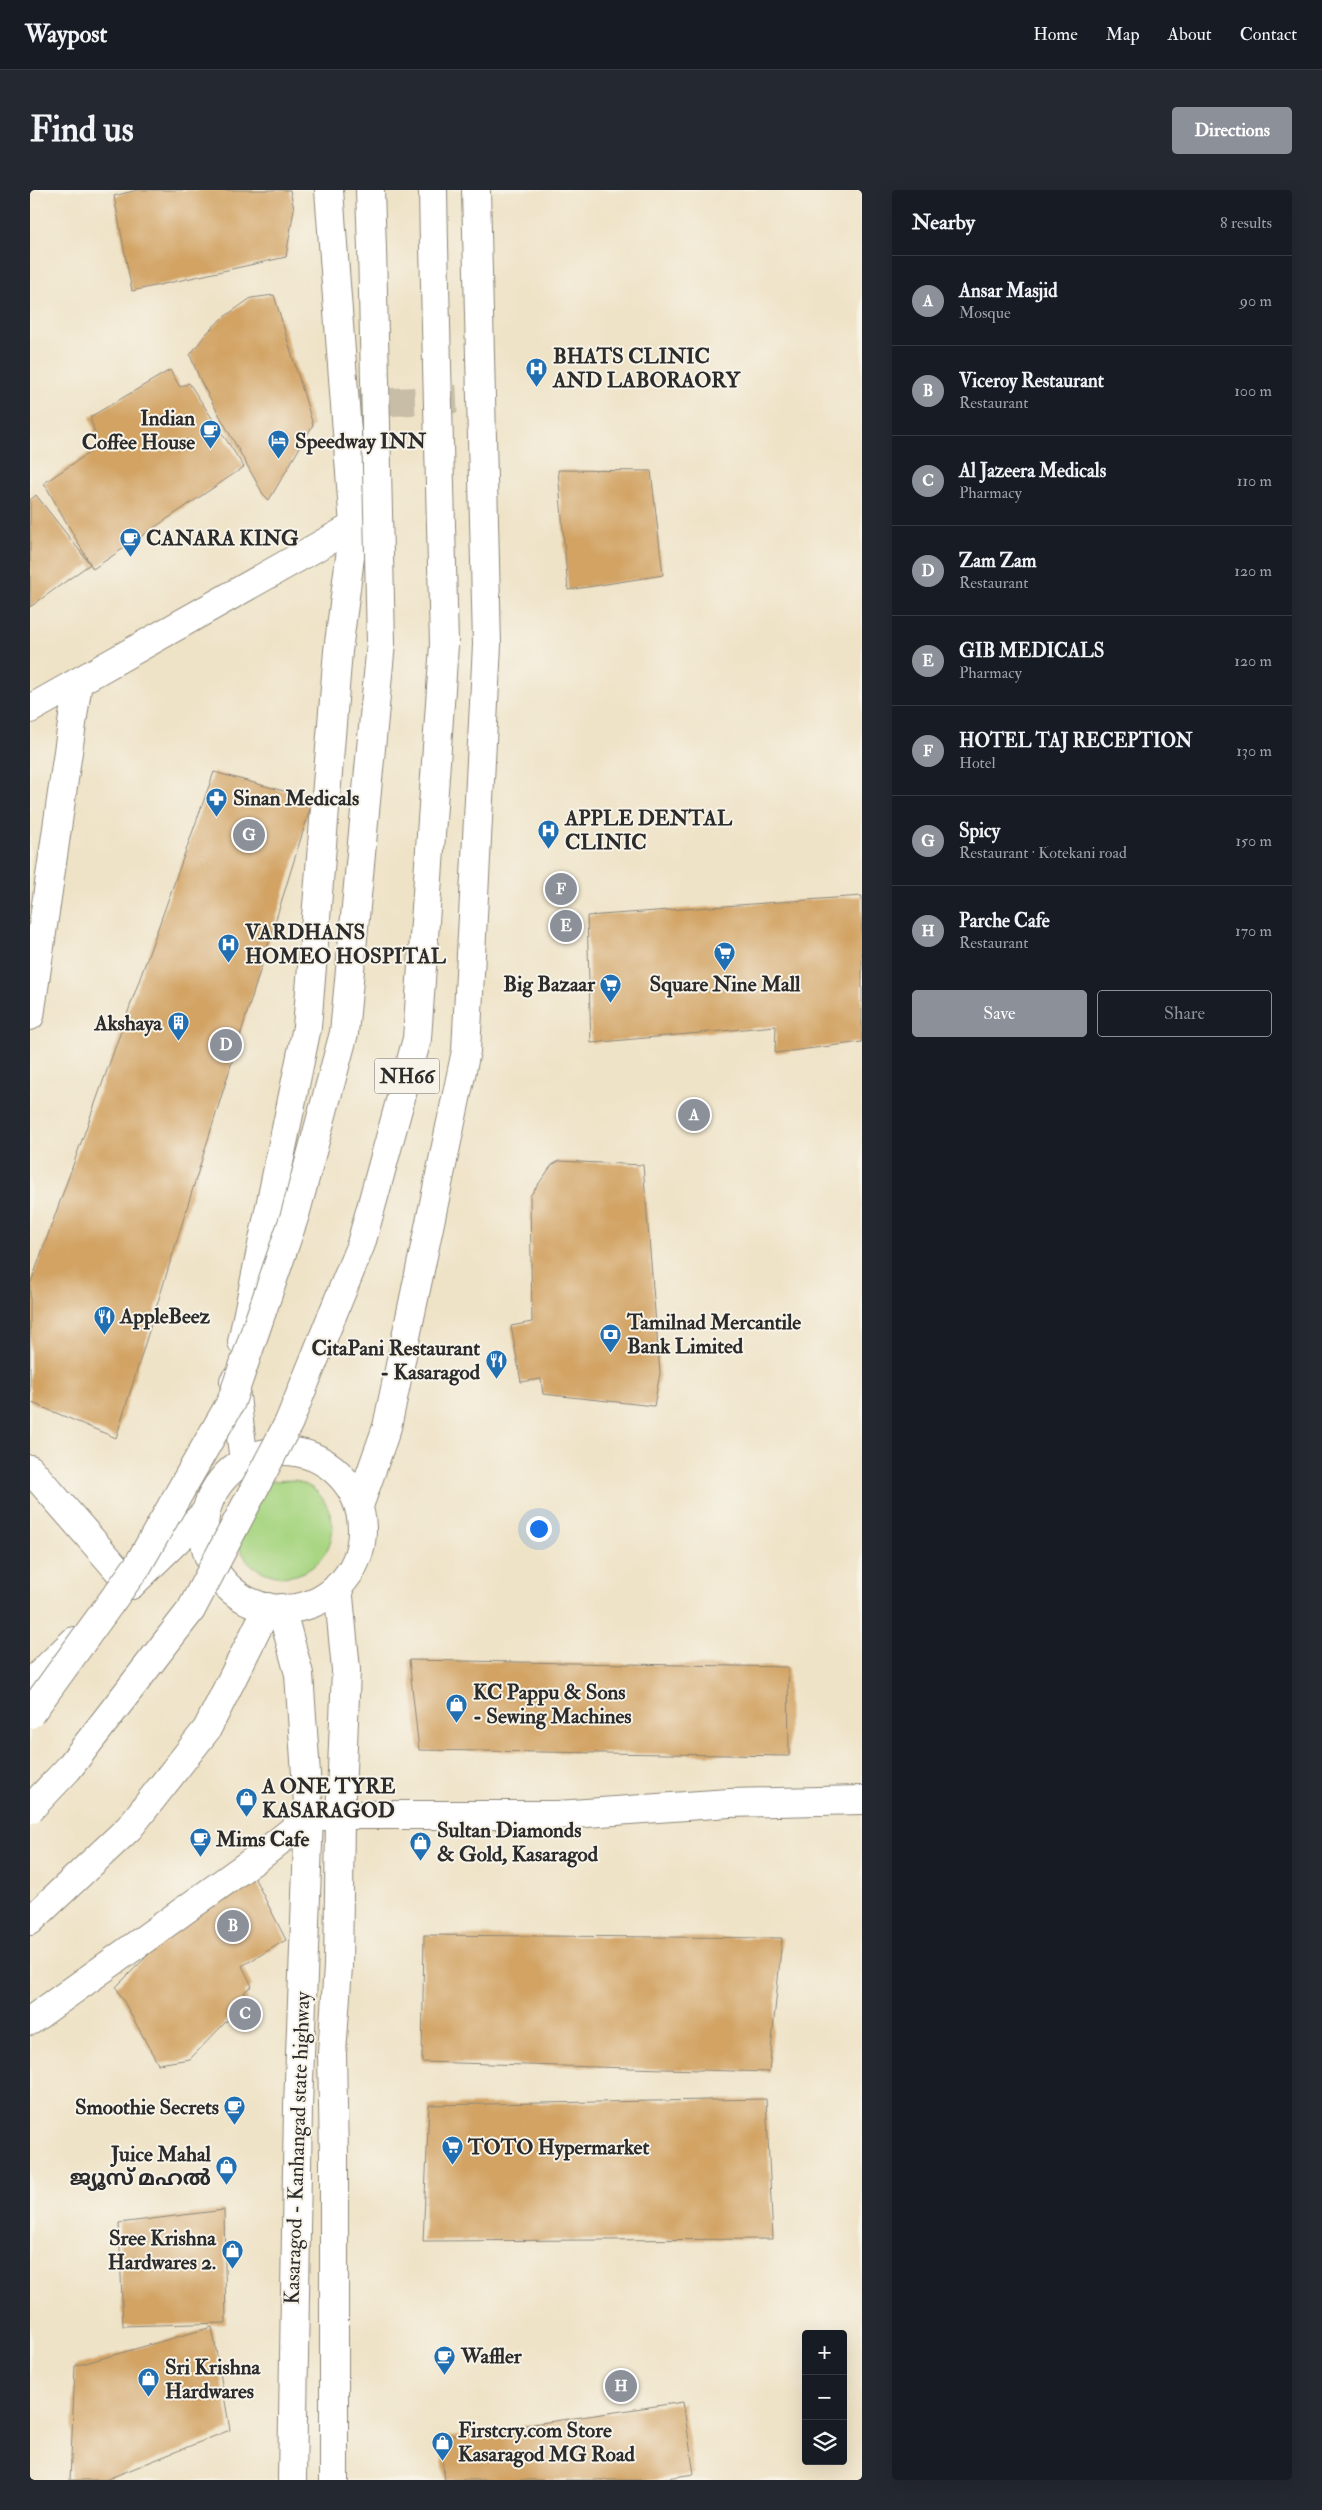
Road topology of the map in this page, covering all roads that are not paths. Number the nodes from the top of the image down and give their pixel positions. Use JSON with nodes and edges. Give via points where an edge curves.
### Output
{"nodes":[{"id":1,"x":329,"y":190,"type":"edge"},
{"id":2,"x":370,"y":190,"type":"edge"},
{"id":3,"x":433,"y":190,"type":"edge"},
{"id":4,"x":476,"y":190,"type":"edge"},
{"id":5,"x":354,"y":526,"type":"junction"},
{"id":6,"x":78,"y":682,"type":"junction"},
{"id":7,"x":30,"y":709,"type":"edge"},
{"id":8,"x":30,"y":1016,"type":"edge"},
{"id":9,"x":244,"y":1462,"type":"junction"},
{"id":10,"x":30,"y":1469,"type":"edge"},
{"id":11,"x":359,"y":1506,"type":"junction"},
{"id":12,"x":206,"y":1512,"type":"junction"},
{"id":13,"x":131,"y":1585,"type":"junction"},
{"id":14,"x":338,"y":1586,"type":"junction"},
{"id":15,"x":275,"y":1608,"type":"junction"},
{"id":16,"x":30,"y":1684,"type":"edge"},
{"id":17,"x":30,"y":1714,"type":"edge"},
{"id":18,"x":862,"y":1800,"type":"edge"},
{"id":19,"x":30,"y":1809,"type":"edge"},
{"id":20,"x":309,"y":1817,"type":"junction"},
{"id":21,"x":340,"y":1817,"type":"junction"},
{"id":22,"x":30,"y":1921,"type":"edge"},
{"id":23,"x":30,"y":2021,"type":"edge"},
{"id":24,"x":292,"y":2480,"type":"edge"},
{"id":25,"x":334,"y":2480,"type":"edge"}],
"edges":[{"from":1,"to":5,"type":"main road"},
{"from":2,"to":17,"type":"main road","bridge":true,"via":[[381,643],[344,1033],[295,1215],[231,1402],[138,1565]]},
{"from":3,"to":19,"type":"main road","number":"NH66","bridge":true,"via":[[444,645],[416,1039],[361,1244],[289,1422],[191,1610],[68,1769]]},
{"from":4,"to":11,"type":"main road","via":[[486,645],[466,1051],[387,1427]]},
{"from":5,"to":6,"type":"main road"},
{"from":5,"to":9,"type":"main road","via":[[338,651],[307,1027],[233,1386]]},
{"from":6,"to":7,"type":"main road"},
{"from":6,"to":8,"type":"main road"},
{"from":9,"to":11,"type":"main road","via":[[265,1453],[289,1450],[312,1456],[332,1467],[348,1484]]},
{"from":9,"to":12,"type":"main road","via":[[226,1475]]},
{"from":10,"to":13,"type":"main road"},
{"from":11,"to":14,"type":"main road","via":[[363,1527],[360,1548],[352,1569]]},
{"from":12,"to":13,"type":"main road"},
{"from":12,"to":15,"type":"main road","via":[[204,1537],[211,1562],[224,1583],[244,1599]]},
{"from":13,"to":16,"type":"main road"},
{"from":14,"to":15,"type":"main road","via":[[321,1599],[302,1606]]},
{"from":14,"to":21,"type":"main road","name":"Kasaragod - Kanhangad state highway","via":[[346,1670]]},
{"from":15,"to":20,"type":"main road","name":"Kasaragod - Kanhangad state highway","via":[[299,1674]]},
{"from":15,"to":22,"type":"main road","via":[[207,1728],[129,1828]]},
{"from":18,"to":21,"type":"main road","via":[[729,1803],[558,1815]]},
{"from":20,"to":21,"type":"main road"},
{"from":20,"to":23,"type":"main road","via":[[263,1854]]},
{"from":20,"to":24,"type":"main road","name":"Kasaragod - Kanhangad state highway","via":[[298,2107]]},
{"from":21,"to":25,"type":"main road","name":"Kasaragod - Kanhangad state highway","via":[[338,1967],[332,2053]]}]}
